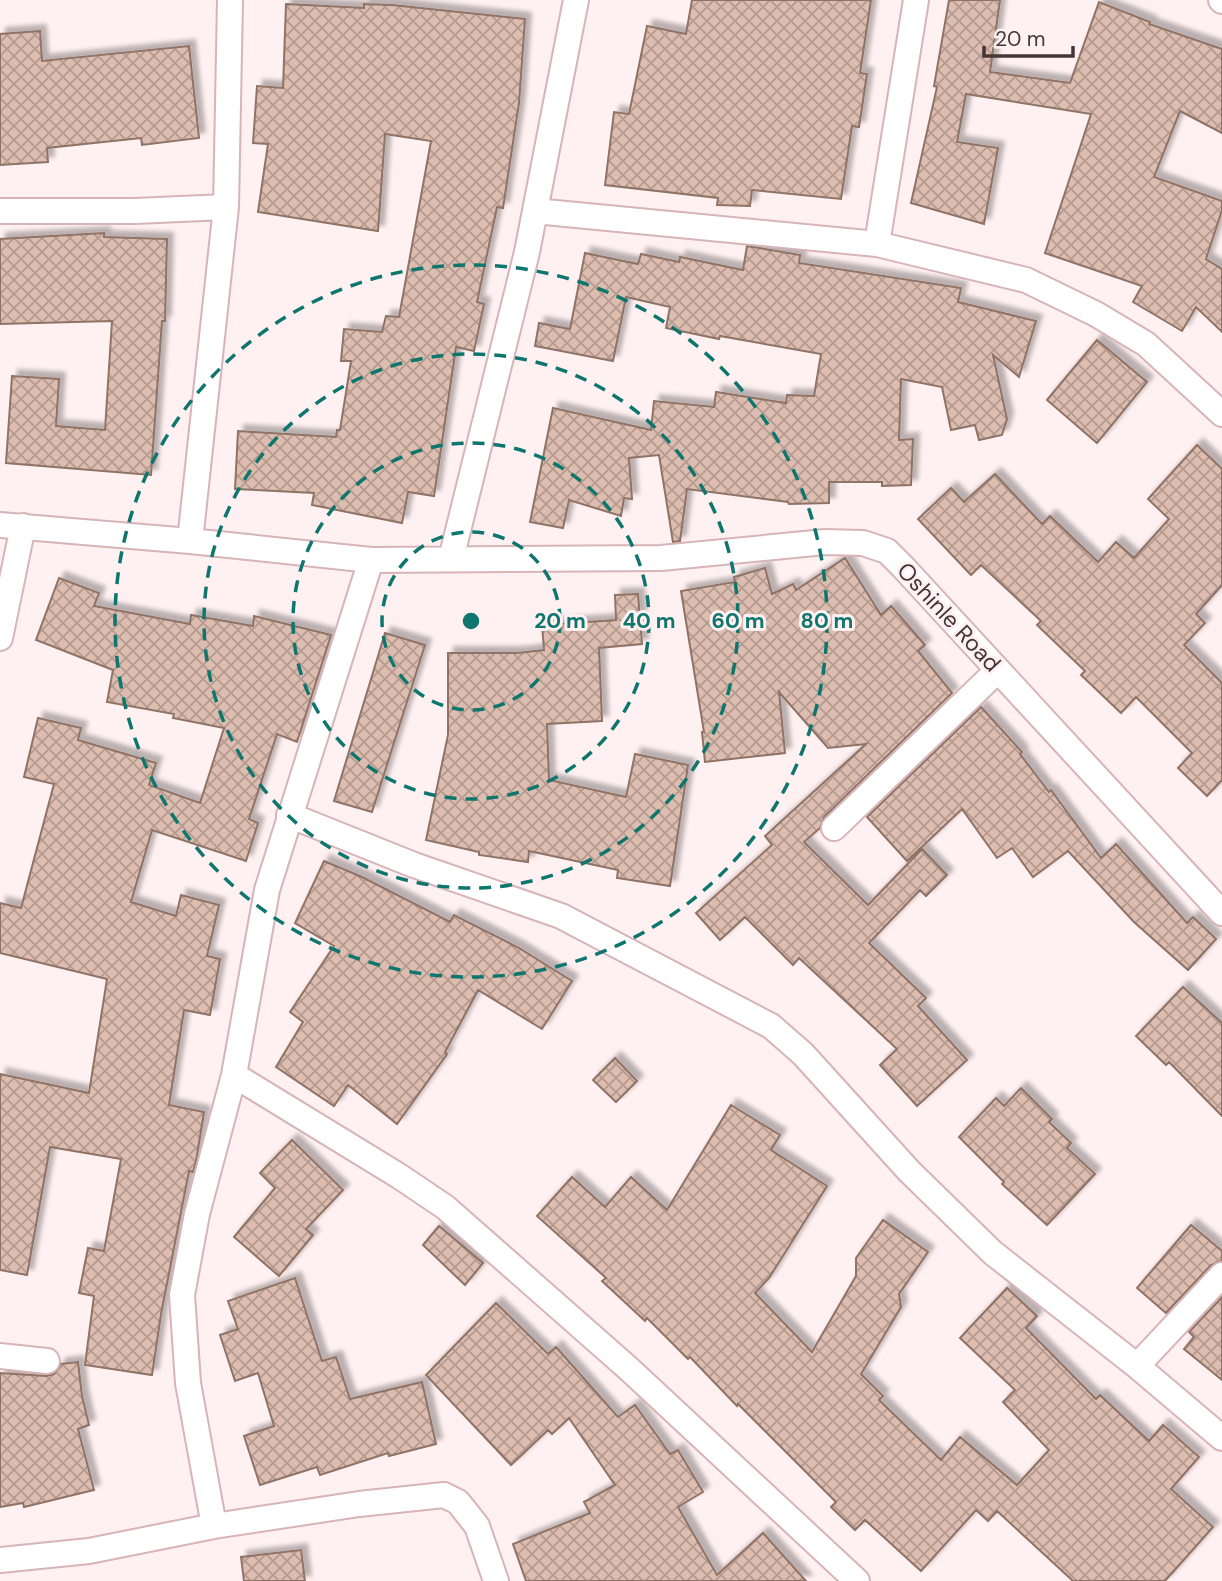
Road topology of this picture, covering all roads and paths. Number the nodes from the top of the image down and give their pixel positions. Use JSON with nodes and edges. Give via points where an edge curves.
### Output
{"nodes":[{"id":1,"x":230,"y":0,"type":"edge"},
{"id":2,"x":576,"y":0,"type":"edge"},
{"id":3,"x":916,"y":0,"type":"edge"},
{"id":4,"x":226,"y":207,"type":"junction"},
{"id":5,"x":0,"y":211,"type":"edge"},
{"id":6,"x":535,"y":211,"type":"junction"},
{"id":7,"x":877,"y":244,"type":"junction"},
{"id":8,"x":1222,"y":414,"type":"edge"},
{"id":9,"x":12,"y":526,"type":"edge"},
{"id":10,"x":190,"y":541,"type":"junction"},
{"id":11,"x":451,"y":559,"type":"junction"},
{"id":12,"x":371,"y":560,"type":"junction"},
{"id":13,"x":0,"y":638,"type":"edge"},
{"id":14,"x":998,"y":670,"type":"junction"},
{"id":15,"x":289,"y":815,"type":"junction"},
{"id":16,"x":834,"y":828,"type":"dead end"},
{"id":17,"x":1222,"y":913,"type":"edge"},
{"id":18,"x":234,"y":1075,"type":"junction"},
{"id":19,"x":1222,"y":1275,"type":"edge"},
{"id":20,"x":0,"y":1356,"type":"edge"},
{"id":21,"x":47,"y":1361,"type":"dead end"},
{"id":22,"x":1137,"y":1366,"type":"junction"},
{"id":23,"x":1222,"y":1438,"type":"edge"},
{"id":24,"x":214,"y":1526,"type":"junction"},
{"id":25,"x":0,"y":1560,"type":"edge"},
{"id":26,"x":496,"y":1581,"type":"edge"},
{"id":27,"x":857,"y":1581,"type":"edge"}],
"edges":[{"from":1,"to":4,"type":"street"},
{"from":2,"to":6,"type":"street"},
{"from":3,"to":7,"type":"street"},
{"from":4,"to":5,"type":"street"},
{"from":4,"to":10,"type":"street"},
{"from":6,"to":7,"type":"street"},
{"from":6,"to":11,"type":"street"},
{"from":7,"to":8,"type":"street","via":[[1026,280],[1096,314],[1146,344]]},
{"from":9,"to":10,"type":"street","name":"Oshinle Road"},
{"from":9,"to":13,"type":"street"},
{"from":10,"to":12,"type":"street","name":"Oshinle Road"},
{"from":11,"to":12,"type":"street","name":"Oshinle Road"},
{"from":11,"to":14,"type":"street","name":"Oshinle Road","via":[[661,558],[825,542],[863,543],[887,551]]},
{"from":12,"to":15,"type":"street"},
{"from":14,"to":16,"type":"street"},
{"from":14,"to":17,"type":"street","name":"Oshinle Road"},
{"from":15,"to":18,"type":"street","via":[[267,890]]},
{"from":15,"to":22,"type":"street","via":[[561,916],[771,1026],[993,1253]]},
{"from":18,"to":24,"type":"street","via":[[197,1214],[182,1295],[188,1383]]},
{"from":18,"to":27,"type":"street","via":[[445,1207],[629,1369]]},
{"from":19,"to":22,"type":"street"},
{"from":20,"to":21,"type":"street"},
{"from":22,"to":23,"type":"street"},
{"from":24,"to":25,"type":"street","via":[[89,1551]]},
{"from":24,"to":26,"type":"street","via":[[444,1495],[458,1502],[477,1526]]}]}
